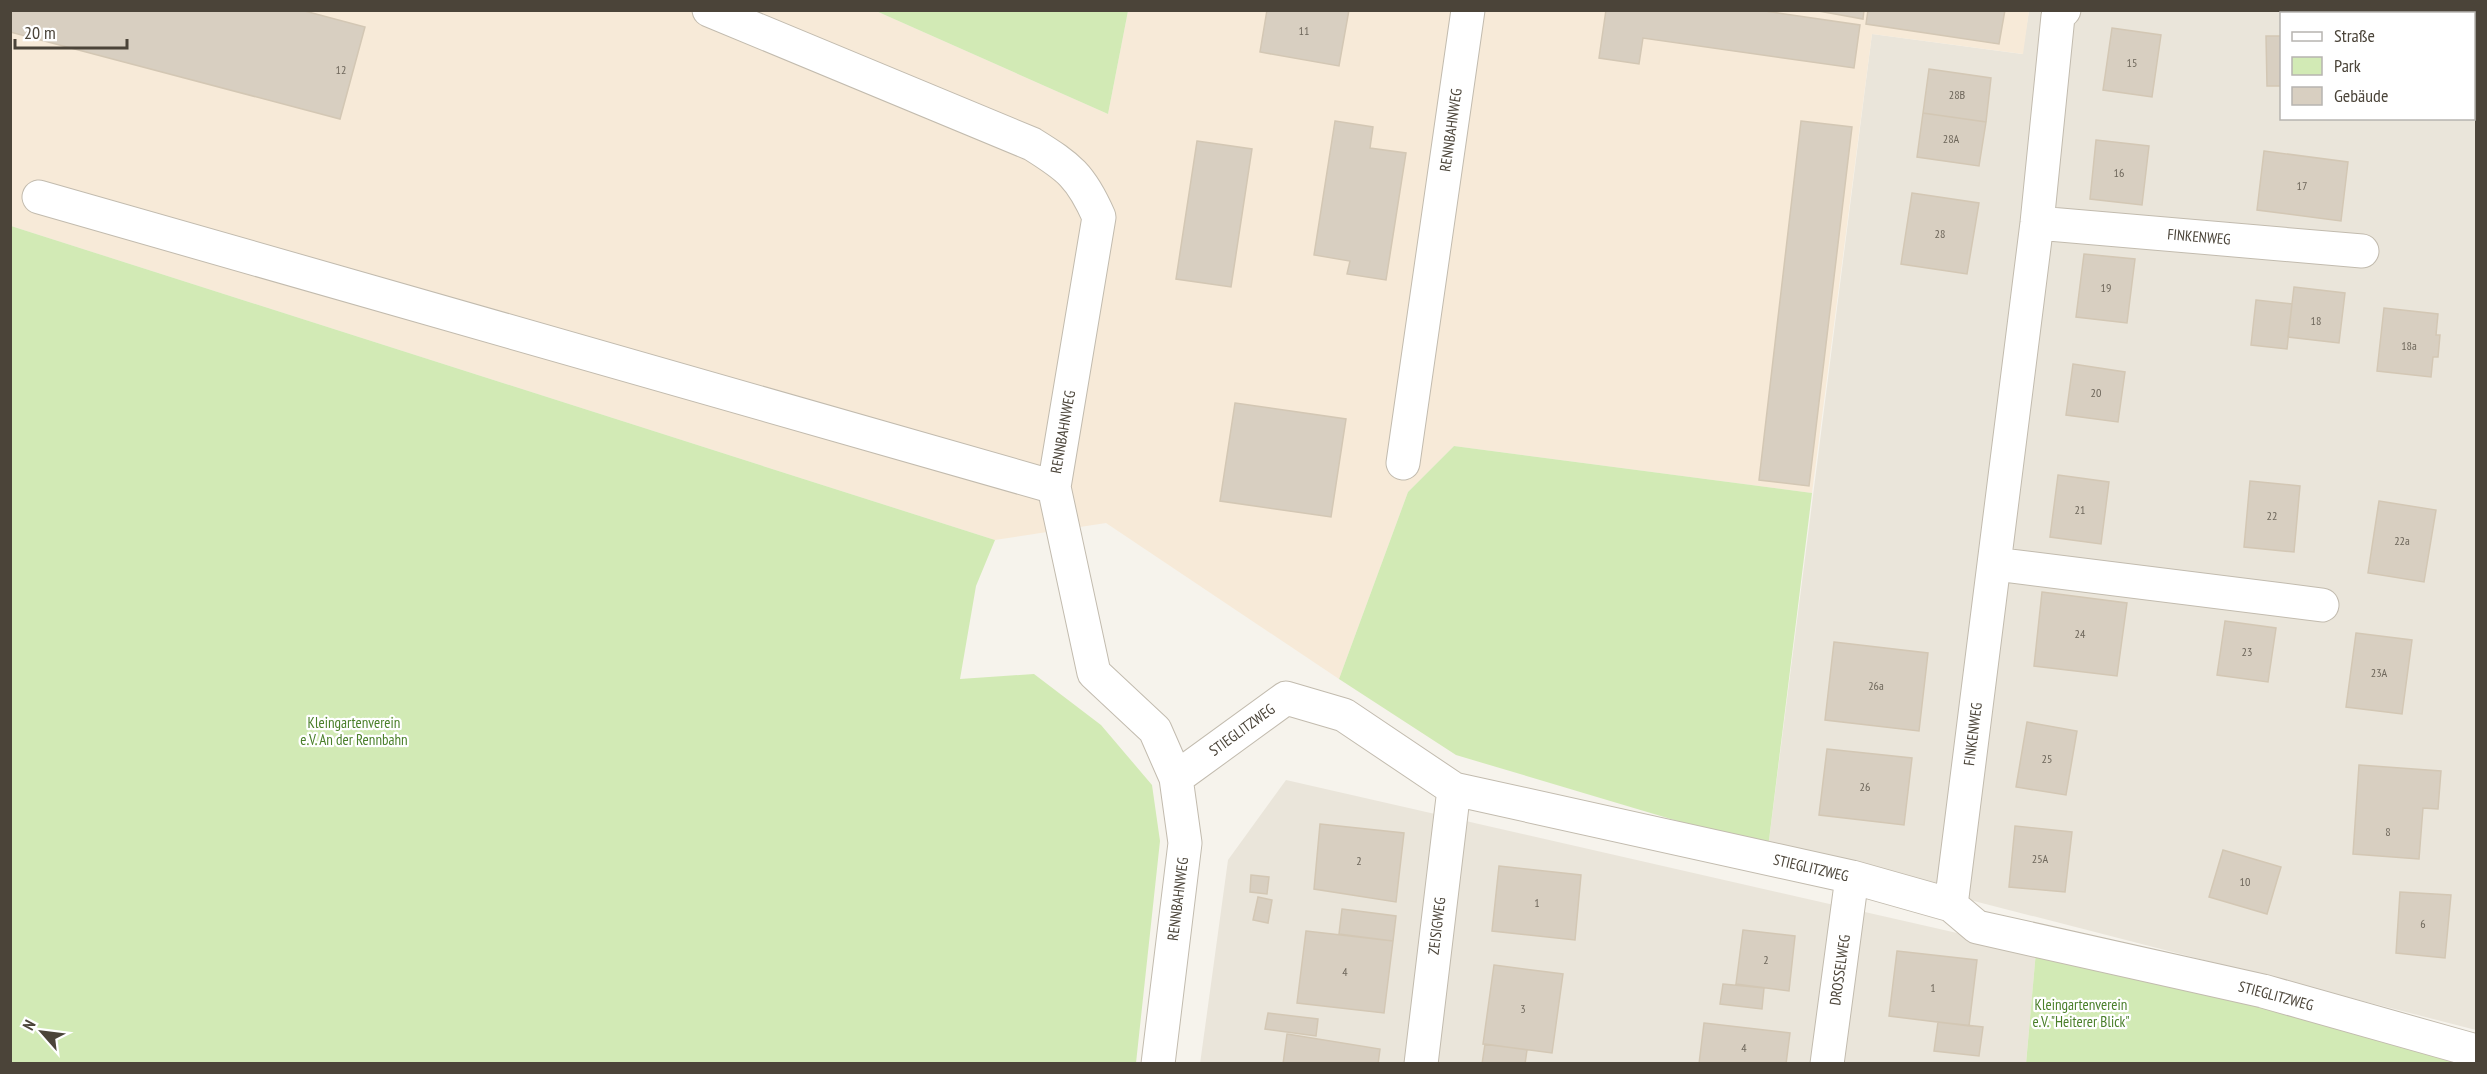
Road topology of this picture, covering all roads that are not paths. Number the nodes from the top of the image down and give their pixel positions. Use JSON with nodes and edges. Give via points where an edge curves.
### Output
{"nodes":[{"id":1,"x":709,"y":10,"type":"edge"},
{"id":2,"x":1468,"y":10,"type":"edge"},
{"id":3,"x":2064,"y":10,"type":"edge"},
{"id":4,"x":39,"y":197,"type":"dead end"},
{"id":5,"x":2037,"y":223,"type":"junction"},
{"id":6,"x":2362,"y":251,"type":"dead end"},
{"id":7,"x":1403,"y":463,"type":"dead end"},
{"id":8,"x":1054,"y":487,"type":"junction"},
{"id":9,"x":1995,"y":564,"type":"junction"},
{"id":10,"x":2322,"y":605,"type":"dead end"},
{"id":11,"x":1176,"y":778,"type":"junction"},
{"id":12,"x":1454,"y":789,"type":"junction"},
{"id":13,"x":1852,"y":877,"type":"junction"},
{"id":14,"x":1951,"y":905,"type":"junction"},
{"id":15,"x":2476,"y":1051,"type":"edge"},
{"id":16,"x":1158,"y":1064,"type":"edge"},
{"id":17,"x":1421,"y":1064,"type":"edge"},
{"id":18,"x":1827,"y":1064,"type":"edge"}],
"edges":[{"from":1,"to":8,"type":"street","name":"RENNBAHNWEG","via":[[1032,144],[1067,166],[1087,190],[1099,217]]},
{"from":2,"to":7,"type":"street","name":"RENNBAHNWEG"},
{"from":3,"to":5,"type":"street","name":"FINKENWEG","via":[[2058,16]]},
{"from":4,"to":8,"type":"street"},
{"from":5,"to":6,"type":"street","name":"FINKENWEG"},
{"from":5,"to":9,"type":"street","name":"FINKENWEG"},
{"from":8,"to":11,"type":"street","name":"RENNBAHNWEG","via":[[1094,673],[1155,730]]},
{"from":9,"to":10,"type":"street"},
{"from":9,"to":14,"type":"street","name":"FINKENWEG"},
{"from":11,"to":12,"type":"street","name":"STIEGLITZWEG","via":[[1286,698],[1344,715]]},
{"from":11,"to":16,"type":"street","name":"RENNBAHNWEG","via":[[1185,843]]},
{"from":12,"to":13,"type":"street","name":"STIEGLITZWEG"},
{"from":12,"to":17,"type":"street","name":"ZEISIGWEG"},
{"from":13,"to":14,"type":"street","name":"STIEGLITZWEG"},
{"from":13,"to":18,"type":"street","name":"DROSSELWEG"},
{"from":14,"to":15,"type":"street","name":"STIEGLITZWEG","via":[[1977,927],[2263,991]]}]}
